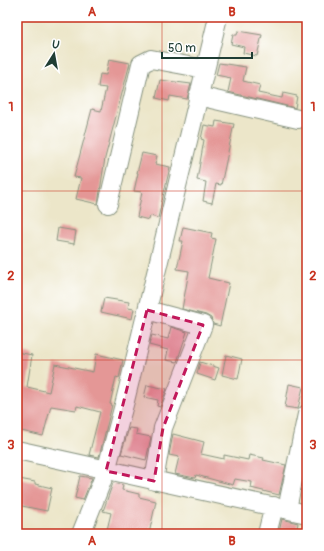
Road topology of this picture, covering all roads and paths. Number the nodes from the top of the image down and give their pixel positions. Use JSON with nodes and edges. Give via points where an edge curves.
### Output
{"nodes":[{"id":1,"x":218,"y":17,"type":"edge"},
{"id":2,"x":205,"y":69,"type":"junction"},
{"id":3,"x":198,"y":96,"type":"junction"},
{"id":4,"x":298,"y":119,"type":"dead end"},
{"id":5,"x":108,"y":204,"type":"dead end"},
{"id":6,"x":147,"y":310,"type":"junction"},
{"id":7,"x":307,"y":414,"type":"edge"},
{"id":8,"x":17,"y":450,"type":"edge"},
{"id":9,"x":106,"y":470,"type":"junction"},
{"id":10,"x":154,"y":480,"type":"junction"},
{"id":11,"x":280,"y":508,"type":"junction"},
{"id":12,"x":307,"y":514,"type":"edge"},
{"id":13,"x":81,"y":534,"type":"edge"},
{"id":14,"x":267,"y":534,"type":"edge"}],
"edges":[{"from":1,"to":2,"type":"street"},
{"from":2,"to":3,"type":"street"},
{"from":2,"to":5,"type":"street","via":[[151,59],[141,64]]},
{"from":3,"to":4,"type":"street"},
{"from":3,"to":6,"type":"street"},
{"from":6,"to":9,"type":"street"},
{"from":6,"to":10,"type":"street","via":[[203,325],[163,428]]},
{"from":7,"to":11,"type":"street"},
{"from":8,"to":9,"type":"street"},
{"from":9,"to":10,"type":"street"},
{"from":9,"to":13,"type":"street"},
{"from":10,"to":11,"type":"street"},
{"from":11,"to":12,"type":"street"},
{"from":11,"to":14,"type":"street"}]}
